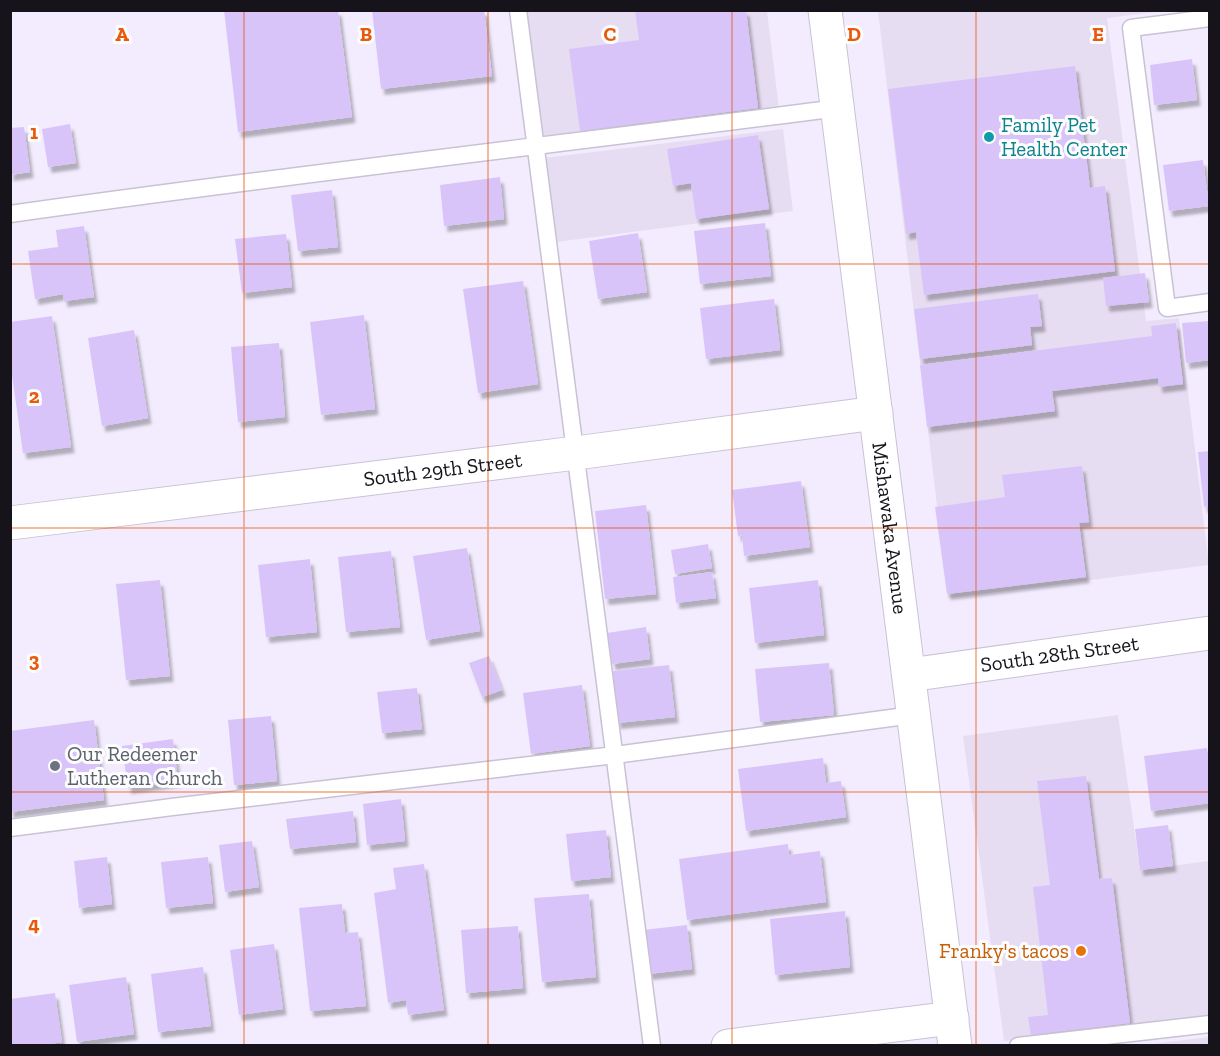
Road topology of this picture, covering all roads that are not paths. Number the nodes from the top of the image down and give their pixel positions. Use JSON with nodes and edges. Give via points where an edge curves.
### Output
{"nodes":[{"id":1,"x":518,"y":10,"type":"edge"},
{"id":2,"x":825,"y":10,"type":"edge"},
{"id":3,"x":1209,"y":18,"type":"edge"},
{"id":4,"x":838,"y":108,"type":"junction"},
{"id":5,"x":536,"y":148,"type":"junction"},
{"id":6,"x":10,"y":214,"type":"edge"},
{"id":7,"x":1209,"y":302,"type":"edge"},
{"id":8,"x":876,"y":413,"type":"junction"},
{"id":9,"x":576,"y":453,"type":"junction"},
{"id":10,"x":10,"y":523,"type":"edge"},
{"id":11,"x":1209,"y":633,"type":"edge"},
{"id":12,"x":909,"y":675,"type":"junction"},
{"id":13,"x":913,"y":715,"type":"junction"},
{"id":14,"x":615,"y":755,"type":"junction"},
{"id":15,"x":10,"y":828,"type":"edge"},
{"id":16,"x":1209,"y":1024,"type":"edge"},
{"id":17,"x":954,"y":1032,"type":"edge"},
{"id":18,"x":651,"y":1046,"type":"edge"},
{"id":19,"x":728,"y":1046,"type":"edge"},
{"id":20,"x":1018,"y":1046,"type":"edge"}],
"edges":[{"from":1,"to":5,"type":"lane"},
{"from":2,"to":4,"type":"street","name":"Mishawaka Avenue"},
{"from":3,"to":7,"type":"lane","via":[[1131,28],[1167,308]]},
{"from":4,"to":5,"type":"lane"},
{"from":4,"to":8,"type":"street","name":"Mishawaka Avenue"},
{"from":5,"to":6,"type":"lane"},
{"from":5,"to":9,"type":"lane"},
{"from":8,"to":9,"type":"street","name":"South 29th Street"},
{"from":8,"to":12,"type":"street","name":"Mishawaka Avenue"},
{"from":9,"to":10,"type":"street","name":"South 29th Street"},
{"from":9,"to":14,"type":"lane"},
{"from":11,"to":12,"type":"street","name":"South 28th Street"},
{"from":12,"to":13,"type":"street","name":"Mishawaka Avenue"},
{"from":13,"to":14,"type":"lane"},
{"from":13,"to":17,"type":"street","name":"Mishawaka Avenue"},
{"from":14,"to":15,"type":"lane"},
{"from":14,"to":18,"type":"lane"},
{"from":16,"to":20,"type":"lane"},
{"from":17,"to":19,"type":"street"}]}
